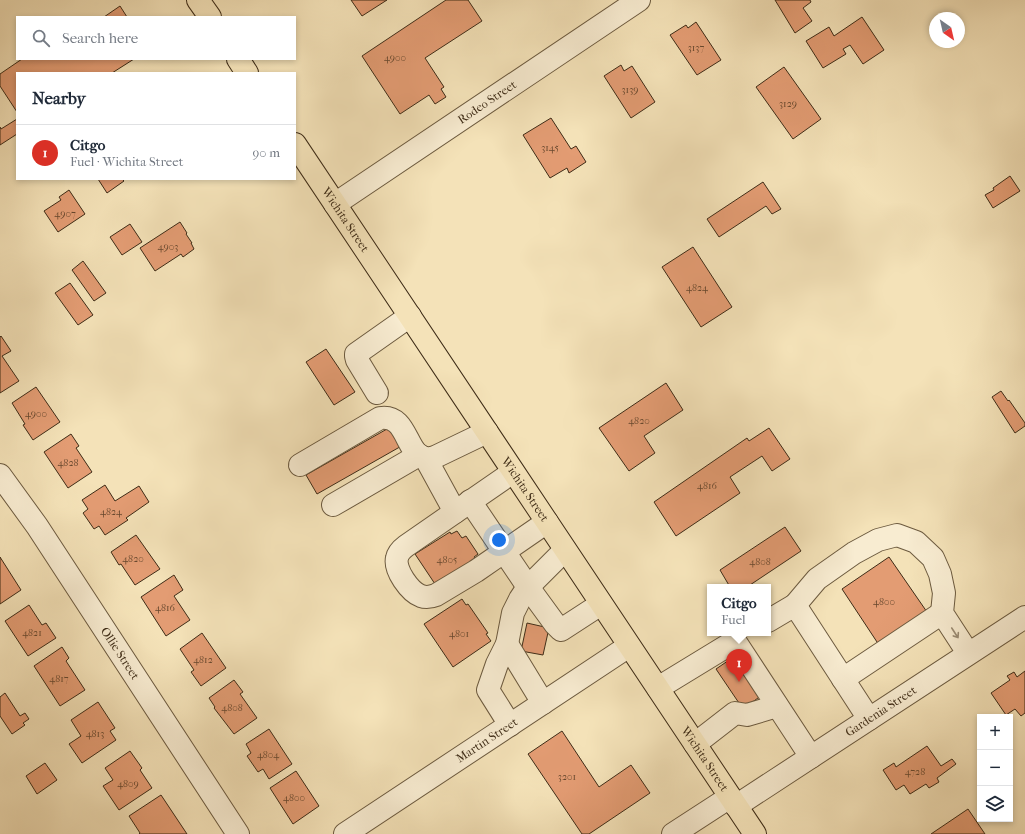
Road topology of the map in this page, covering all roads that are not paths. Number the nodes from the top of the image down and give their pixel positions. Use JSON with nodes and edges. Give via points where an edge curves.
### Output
{"nodes":[{"id":1,"x":198,"y":0,"type":"edge"},
{"id":2,"x":639,"y":0,"type":"edge"},
{"id":3,"x":209,"y":16,"type":"edge"},
{"id":4,"x":239,"y":60,"type":"edge"},
{"id":5,"x":246,"y":72,"type":"edge"},
{"id":6,"x":296,"y":146,"type":"edge"},
{"id":7,"x":335,"y":204,"type":"junction"},
{"id":8,"x":410,"y":316,"type":"junction"},
{"id":9,"x":377,"y":393,"type":"dead end"},
{"id":10,"x":487,"y":432,"type":"junction"},
{"id":11,"x":422,"y":457,"type":"junction"},
{"id":12,"x":300,"y":465,"type":"dead end"},
{"id":13,"x":513,"y":472,"type":"junction"},
{"id":14,"x":0,"y":475,"type":"edge"},
{"id":15,"x":333,"y":505,"type":"dead end"},
{"id":16,"x":463,"y":506,"type":"junction"},
{"id":17,"x":547,"y":522,"type":"junction"},
{"id":18,"x":565,"y":550,"type":"junction"},
{"id":19,"x":504,"y":552,"type":"junction"},
{"id":20,"x":528,"y":587,"type":"junction"},
{"id":21,"x":601,"y":604,"type":"junction"},
{"id":22,"x":795,"y":605,"type":"junction"},
{"id":23,"x":942,"y":614,"type":"junction"},
{"id":24,"x":1025,"y":617,"type":"edge"},
{"id":25,"x":771,"y":620,"type":"edge"},
{"id":26,"x":742,"y":637,"type":"edge"},
{"id":27,"x":507,"y":644,"type":"junction"},
{"id":28,"x":629,"y":646,"type":"junction"},
{"id":29,"x":968,"y":654,"type":"junction"},
{"id":30,"x":843,"y":679,"type":"junction"},
{"id":31,"x":658,"y":688,"type":"junction"},
{"id":32,"x":543,"y":703,"type":"junction"},
{"id":33,"x":778,"y":706,"type":"junction"},
{"id":34,"x":869,"y":719,"type":"junction"},
{"id":35,"x":510,"y":725,"type":"junction"},
{"id":36,"x":695,"y":744,"type":"junction"},
{"id":37,"x":811,"y":757,"type":"junction"},
{"id":38,"x":733,"y":801,"type":"junction"},
{"id":39,"x":238,"y":834,"type":"edge"},
{"id":40,"x":345,"y":834,"type":"edge"},
{"id":41,"x":673,"y":834,"type":"edge"},
{"id":42,"x":755,"y":834,"type":"edge"}],
"edges":[{"from":1,"to":3,"type":"main road"},
{"from":2,"to":7,"type":"street","name":"Rodeo Street"},
{"from":4,"to":5,"type":"main road"},
{"from":6,"to":7,"type":"main road","name":"Wichita Street"},
{"from":7,"to":8,"type":"main road","name":"Wichita Street"},
{"from":8,"to":9,"type":"street","via":[[356,354]]},
{"from":8,"to":10,"type":"main road","name":"Wichita Street"},
{"from":10,"to":11,"type":"street","via":[[435,457]]},
{"from":10,"to":13,"type":"main road","name":"Wichita Street"},
{"from":11,"to":12,"type":"street","via":[[397,422],[386,417],[370,423]]},
{"from":11,"to":15,"type":"street"},
{"from":11,"to":16,"type":"street"},
{"from":13,"to":16,"type":"street"},
{"from":13,"to":17,"type":"main road","name":"Wichita Street"},
{"from":14,"to":39,"type":"street","name":"Ollie Street","via":[[37,526]]},
{"from":16,"to":19,"type":"street"},
{"from":16,"to":19,"type":"street","via":[[399,552],[399,571],[408,586],[426,597],[436,595]]},
{"from":17,"to":18,"type":"main road","name":"Wichita Street"},
{"from":17,"to":19,"type":"street"},
{"from":18,"to":20,"type":"street"},
{"from":18,"to":21,"type":"main road","name":"Wichita Street"},
{"from":19,"to":20,"type":"street"},
{"from":20,"to":21,"type":"street","via":[[561,630]]},
{"from":20,"to":27,"type":"street","via":[[513,613]]},
{"from":21,"to":28,"type":"main road","name":"Wichita Street"},
{"from":22,"to":23,"type":"street","via":[[817,579],[848,557],[878,540],[897,535],[916,542],[933,558],[944,593]]},
{"from":22,"to":25,"type":"street"},
{"from":22,"to":30,"type":"street"},
{"from":23,"to":29,"type":"street","one_way":true},
{"from":23,"to":30,"type":"street"},
{"from":24,"to":29,"type":"street","name":"Gardenia Street"},
{"from":26,"to":31,"type":"street"},
{"from":26,"to":33,"type":"street"},
{"from":27,"to":32,"type":"street"},
{"from":27,"to":35,"type":"street","via":[[488,690]]},
{"from":28,"to":31,"type":"main road","name":"Wichita Street"},
{"from":28,"to":32,"type":"street","name":"Martin Street"},
{"from":29,"to":34,"type":"street","name":"Gardenia Street"},
{"from":30,"to":34,"type":"street"},
{"from":31,"to":36,"type":"main road","name":"Wichita Street"},
{"from":32,"to":35,"type":"street","name":"Martin Street"},
{"from":33,"to":36,"type":"street","via":[[747,715],[735,712]]},
{"from":33,"to":37,"type":"street"},
{"from":34,"to":37,"type":"street","name":"Gardenia Street"},
{"from":35,"to":40,"type":"street","name":"Martin Street"},
{"from":36,"to":38,"type":"main road","name":"Wichita Street"},
{"from":37,"to":38,"type":"street","name":"Gardenia Street"},
{"from":38,"to":41,"type":"street","name":"Gardenia Street"},
{"from":38,"to":42,"type":"main road","name":"Wichita Street"}]}
